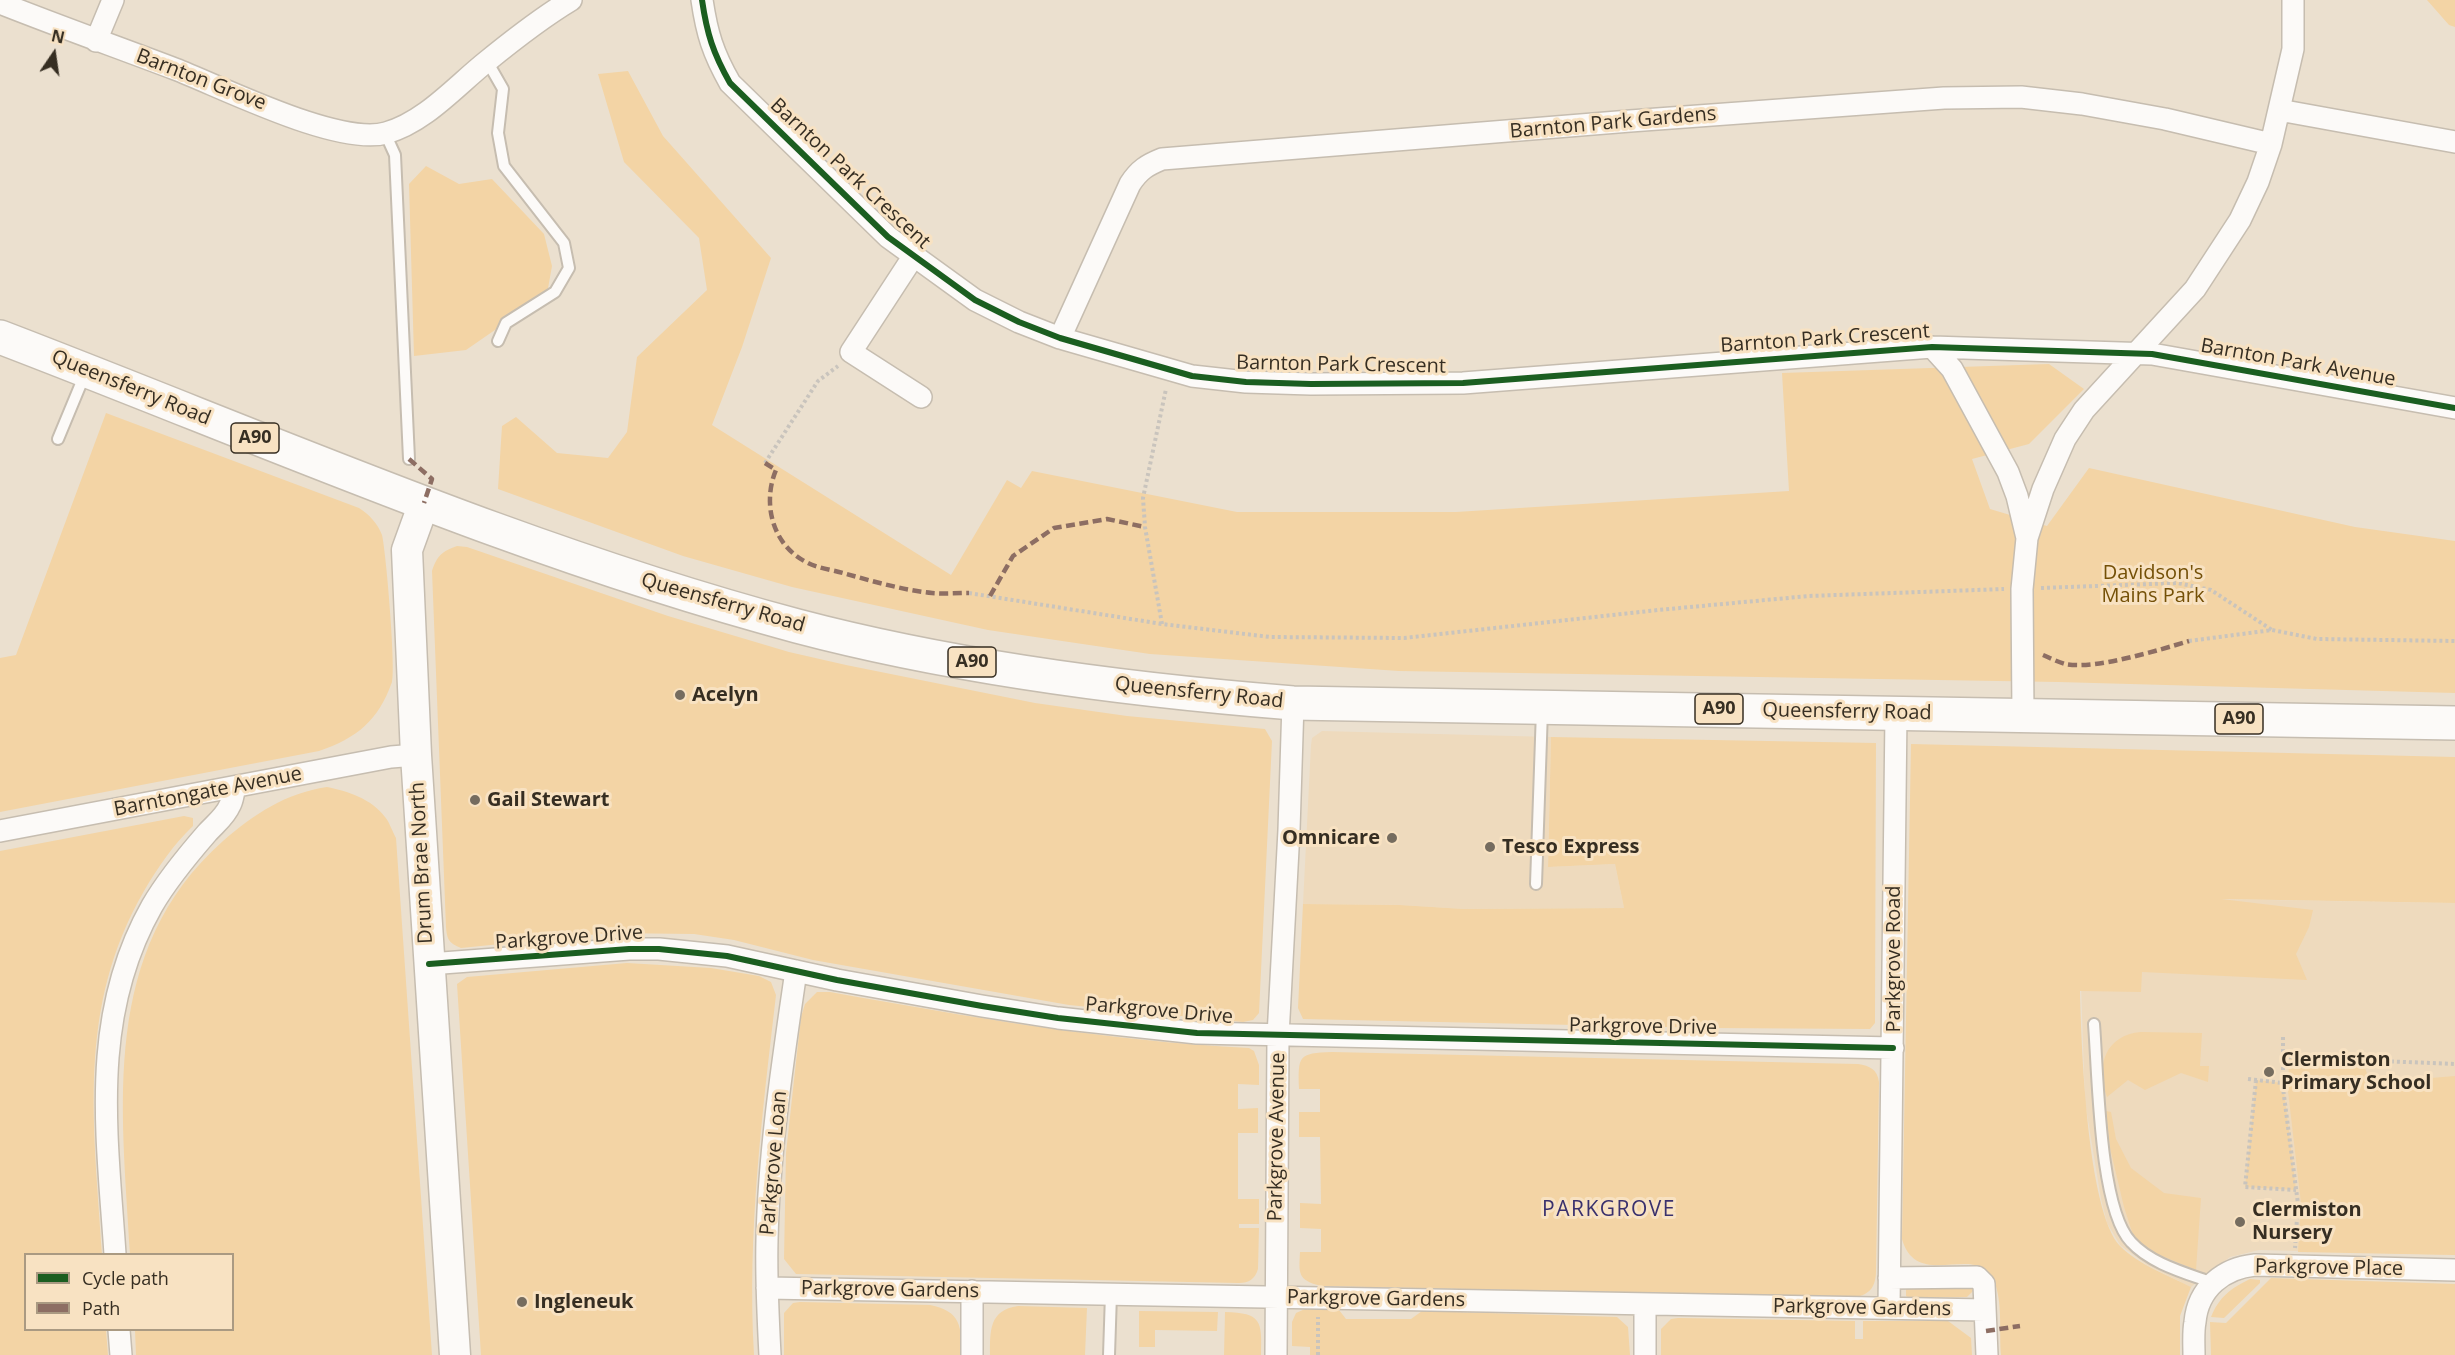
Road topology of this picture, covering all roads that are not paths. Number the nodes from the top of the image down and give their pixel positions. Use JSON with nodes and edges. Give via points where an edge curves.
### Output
{"nodes":[{"id":1,"x":113,"y":0,"type":"edge"},
{"id":2,"x":571,"y":0,"type":"edge"},
{"id":3,"x":702,"y":0,"type":"edge"},
{"id":4,"x":2293,"y":0,"type":"edge"},
{"id":5,"x":0,"y":3,"type":"edge"},
{"id":6,"x":96,"y":41,"type":"junction"},
{"id":7,"x":487,"y":61,"type":"junction"},
{"id":8,"x":2278,"y":110,"type":"junction"},
{"id":9,"x":385,"y":133,"type":"junction"},
{"id":10,"x":2455,"y":142,"type":"edge"},
{"id":11,"x":2271,"y":144,"type":"junction"},
{"id":12,"x":913,"y":257,"type":"junction"},
{"id":13,"x":0,"y":337,"type":"edge"},
{"id":14,"x":1060,"y":338,"type":"junction"},
{"id":15,"x":498,"y":340,"type":"dead end"},
{"id":16,"x":1932,"y":347,"type":"junction"},
{"id":17,"x":2136,"y":353,"type":"junction"},
{"id":18,"x":86,"y":371,"type":"junction"},
{"id":19,"x":921,"y":397,"type":"dead end"},
{"id":20,"x":2455,"y":408,"type":"edge"},
{"id":21,"x":58,"y":439,"type":"dead end"},
{"id":22,"x":409,"y":459,"type":"dead end"},
{"id":23,"x":369,"y":482,"type":"junction"},
{"id":24,"x":424,"y":503,"type":"junction"},
{"id":25,"x":2027,"y":538,"type":"junction"},
{"id":26,"x":407,"y":550,"type":"junction"},
{"id":27,"x":1293,"y":703,"type":"junction"},
{"id":28,"x":1542,"y":706,"type":"junction"},
{"id":29,"x":1896,"y":713,"type":"junction"},
{"id":30,"x":2023,"y":715,"type":"junction"},
{"id":31,"x":2455,"y":723,"type":"edge"},
{"id":32,"x":416,"y":755,"type":"junction"},
{"id":33,"x":235,"y":788,"type":"junction"},
{"id":34,"x":0,"y":831,"type":"edge"},
{"id":35,"x":1536,"y":884,"type":"dead end"},
{"id":36,"x":429,"y":964,"type":"junction"},
{"id":37,"x":796,"y":971,"type":"junction"},
{"id":38,"x":2094,"y":1024,"type":"dead end"},
{"id":39,"x":1278,"y":1036,"type":"junction"},
{"id":40,"x":1893,"y":1048,"type":"junction"},
{"id":41,"x":115,"y":1253,"type":"edge"},
{"id":42,"x":2455,"y":1270,"type":"edge"},
{"id":43,"x":1889,"y":1278,"type":"junction"},
{"id":44,"x":2213,"y":1283,"type":"junction"},
{"id":45,"x":767,"y":1288,"type":"junction"},
{"id":46,"x":972,"y":1291,"type":"junction"},
{"id":47,"x":1111,"y":1294,"type":"junction"},
{"id":48,"x":1275,"y":1297,"type":"junction"},
{"id":49,"x":1645,"y":1305,"type":"junction"},
{"id":50,"x":1889,"y":1308,"type":"junction"},
{"id":51,"x":1985,"y":1310,"type":"junction"},
{"id":52,"x":119,"y":1331,"type":"edge"},
{"id":53,"x":121,"y":1355,"type":"edge"},
{"id":54,"x":455,"y":1355,"type":"edge"},
{"id":55,"x":770,"y":1355,"type":"edge"},
{"id":56,"x":972,"y":1355,"type":"edge"},
{"id":57,"x":1109,"y":1355,"type":"edge"},
{"id":58,"x":1276,"y":1355,"type":"edge"},
{"id":59,"x":1645,"y":1355,"type":"edge"},
{"id":60,"x":1987,"y":1355,"type":"edge"},
{"id":61,"x":2194,"y":1355,"type":"edge"}],
"edges":[{"from":1,"to":6,"type":"street"},
{"from":2,"to":7,"type":"street","name":"Barnton Grove"},
{"from":3,"to":12,"type":"street","name":"Barnton Park Crescent","via":[[715,57],[730,83]]},
{"from":4,"to":8,"type":"street","via":[[2294,49]]},
{"from":5,"to":6,"type":"street","name":"Barnton Grove"},
{"from":6,"to":9,"type":"street","name":"Barnton Grove","via":[[332,130],[355,135]]},
{"from":7,"to":9,"type":"street","name":"Barnton Grove","via":[[430,109]]},
{"from":7,"to":15,"type":"lane","via":[[503,89],[498,133],[504,166],[564,243],[569,268],[555,292],[506,323]]},
{"from":8,"to":10,"type":"street"},
{"from":8,"to":11,"type":"street"},
{"from":9,"to":22,"type":"lane","via":[[394,155]]},
{"from":11,"to":14,"type":"street","name":"Barnton Park Gardens","via":[[2082,104],[2021,97],[1944,98],[1162,159],[1138,172],[1130,184]]},
{"from":11,"to":17,"type":"street","via":[[2254,192],[2221,252],[2195,289]]},
{"from":12,"to":14,"type":"street","name":"Barnton Park Crescent","via":[[975,300]]},
{"from":12,"to":19,"type":"street","via":[[845,348]]},
{"from":13,"to":18,"type":"main road","name":"Queensferry Road","number":"A90"},
{"from":14,"to":16,"type":"street","name":"Barnton Park Crescent","via":[[1170,371],[1246,382],[1462,382]]},
{"from":16,"to":17,"type":"street","name":"Barnton Park Crescent"},
{"from":16,"to":25,"type":"street","name":"Barnton Park Crescent","via":[[1952,369],[2008,472]]},
{"from":17,"to":20,"type":"street","name":"Barnton Park Avenue"},
{"from":17,"to":25,"type":"street","via":[[2084,410],[2065,439]]},
{"from":18,"to":21,"type":"lane"},
{"from":18,"to":23,"type":"main road","name":"Queensferry Road","number":"A90"},
{"from":23,"to":24,"type":"main road","name":"Queensferry Road","number":"A90"},
{"from":23,"to":26,"type":"main road","name":"Drum Brae North","via":[[387,495],[398,511],[404,522]]},
{"from":24,"to":26,"type":"main road","name":"Drum Brae North"},
{"from":24,"to":27,"type":"main road","name":"Queensferry Road","number":"A90","via":[[634,577],[800,627],[1016,670],[1155,690]]},
{"from":25,"to":30,"type":"street","via":[[2022,589]]},
{"from":26,"to":32,"type":"main road","name":"Drum Brae North"},
{"from":27,"to":28,"type":"main road","name":"Queensferry Road","number":"A90"},
{"from":27,"to":39,"type":"street","name":"Parkgrove Avenue"},
{"from":28,"to":29,"type":"main road","name":"Queensferry Road","number":"A90"},
{"from":28,"to":35,"type":"lane"},
{"from":29,"to":30,"type":"main road","name":"Queensferry Road","number":"A90"},
{"from":29,"to":40,"type":"street","name":"Parkgrove Road"},
{"from":30,"to":31,"type":"main road","name":"Queensferry Road","number":"A90"},
{"from":32,"to":33,"type":"street","name":"Barntongate Avenue"},
{"from":32,"to":36,"type":"main road","name":"Drum Brae North"},
{"from":33,"to":34,"type":"street","name":"Barntongate Avenue"},
{"from":33,"to":41,"type":"street","via":[[223,817],[180,866],[152,906],[134,942],[118,990],[107,1045],[105,1102]]},
{"from":36,"to":37,"type":"street","name":"Parkgrove Drive","via":[[658,949],[728,956]]},
{"from":36,"to":54,"type":"main road","name":"Drum Brae North"},
{"from":37,"to":39,"type":"street","name":"Parkgrove Drive","via":[[1058,1018]]},
{"from":37,"to":45,"type":"street","name":"Parkgrove Loan","via":[[772,1155]]},
{"from":38,"to":44,"type":"lane","via":[[2105,1158],[2117,1222],[2131,1243],[2154,1259]]},
{"from":39,"to":40,"type":"street","name":"Parkgrove Drive"},
{"from":39,"to":48,"type":"street","name":"Parkgrove Avenue"},
{"from":40,"to":43,"type":"street","name":"Parkgrove Road"},
{"from":42,"to":44,"type":"street","name":"Parkgrove Place","via":[[2238,1267]]},
{"from":43,"to":50,"type":"street","name":"Parkgrove Road"},
{"from":43,"to":51,"type":"street","via":[[1977,1277],[1984,1284]]},
{"from":44,"to":61,"type":"street","name":"Parkgrove Place","via":[[2194,1320]]},
{"from":45,"to":46,"type":"street","name":"Parkgrove Gardens"},
{"from":45,"to":55,"type":"street","name":"Parkgrove Loan"},
{"from":46,"to":47,"type":"street","name":"Parkgrove Gardens"},
{"from":46,"to":56,"type":"street"},
{"from":47,"to":48,"type":"street","name":"Parkgrove Gardens"},
{"from":47,"to":57,"type":"lane"},
{"from":48,"to":49,"type":"street","name":"Parkgrove Gardens"},
{"from":48,"to":58,"type":"street","name":"Parkgrove Avenue"},
{"from":49,"to":50,"type":"street","name":"Parkgrove Gardens"},
{"from":49,"to":59,"type":"street"},
{"from":50,"to":51,"type":"street","name":"Parkgrove Gardens"},
{"from":51,"to":60,"type":"street"},
{"from":52,"to":53,"type":"street"}]}
